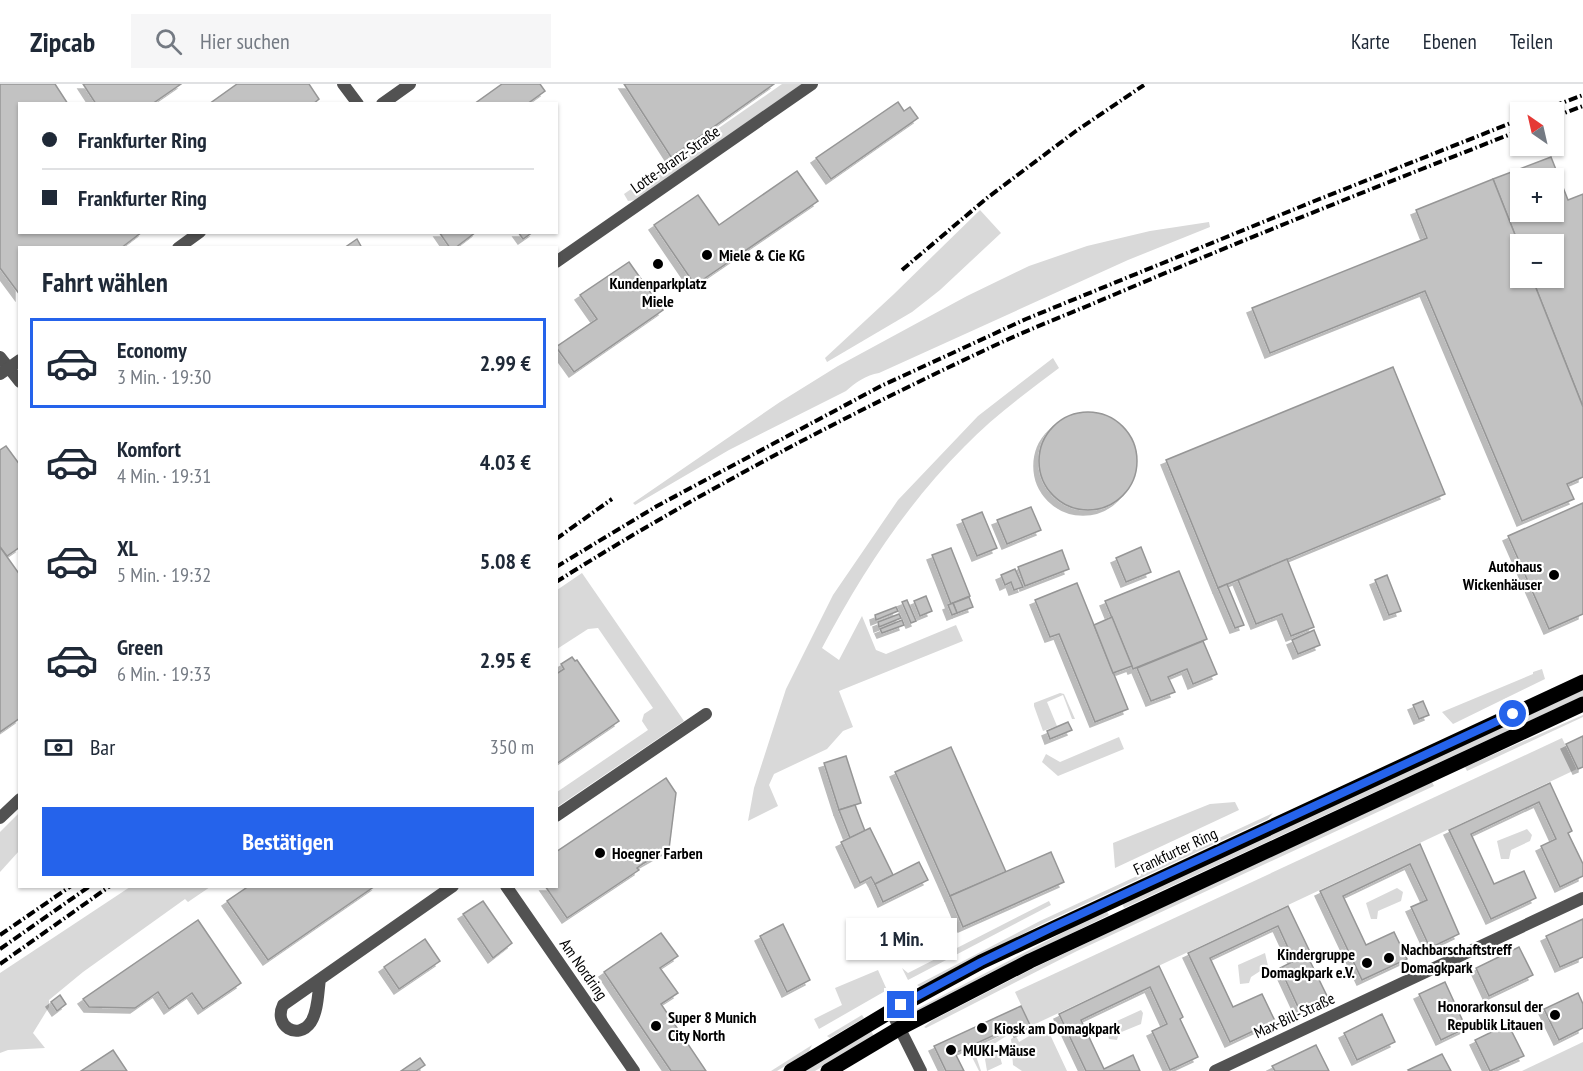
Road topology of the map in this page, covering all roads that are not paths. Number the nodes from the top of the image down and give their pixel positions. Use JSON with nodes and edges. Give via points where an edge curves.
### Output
{"nodes":[{"id":1,"x":344,"y":84,"type":"edge"},
{"id":2,"x":410,"y":84,"type":"edge"},
{"id":3,"x":813,"y":84,"type":"edge"},
{"id":4,"x":357,"y":102,"type":"edge"},
{"id":5,"x":385,"y":102,"type":"edge"},
{"id":6,"x":197,"y":234,"type":"edge"},
{"id":7,"x":181,"y":246,"type":"edge"},
{"id":8,"x":558,"y":261,"type":"edge"},
{"id":9,"x":0,"y":357,"type":"edge"},
{"id":10,"x":18,"y":361,"type":"edge"},
{"id":11,"x":4,"y":371,"type":"edge"},
{"id":12,"x":18,"y":381,"type":"edge"},
{"id":13,"x":1583,"y":682,"type":"edge"},
{"id":14,"x":1583,"y":704,"type":"edge"},
{"id":15,"x":706,"y":714,"type":"dead end"},
{"id":16,"x":18,"y":801,"type":"edge"},
{"id":17,"x":558,"y":815,"type":"edge"},
{"id":18,"x":0,"y":818,"type":"edge"},
{"id":19,"x":450,"y":888,"type":"edge"},
{"id":20,"x":507,"y":888,"type":"edge"},
{"id":21,"x":1583,"y":898,"type":"edge"},
{"id":22,"x":320,"y":979,"type":"dead end"},
{"id":23,"x":891,"y":1011,"type":"junction"},
{"id":24,"x":900,"y":1028,"type":"junction"},
{"id":25,"x":634,"y":1071,"type":"edge"},
{"id":26,"x":791,"y":1071,"type":"edge"},
{"id":27,"x":828,"y":1071,"type":"edge"},
{"id":28,"x":921,"y":1071,"type":"edge"},
{"id":29,"x":1215,"y":1071,"type":"edge"}],
"edges":[{"from":1,"to":4,"type":"street"},
{"from":2,"to":5,"type":"street"},
{"from":3,"to":8,"type":"street","name":"Lotte-Branz-Straße"},
{"from":6,"to":7,"type":"street"},
{"from":9,"to":11,"type":"street"},
{"from":10,"to":11,"type":"street"},
{"from":11,"to":12,"type":"street"},
{"from":13,"to":23,"type":"main road","name":"Frankfurter Ring","via":[[1053,927]]},
{"from":14,"to":24,"type":"main road","via":[[1030,961]]},
{"from":15,"to":17,"type":"street"},
{"from":16,"to":18,"type":"street"},
{"from":19,"to":22,"type":"street"},
{"from":20,"to":25,"type":"street","name":"Am Nordring"},
{"from":21,"to":29,"type":"street","name":"Max-Bill-Straße"},
{"from":23,"to":24,"type":"street"},
{"from":23,"to":26,"type":"main road","name":"Frankfurter Ring"},
{"from":24,"to":27,"type":"main road"},
{"from":24,"to":28,"type":"street"}]}
